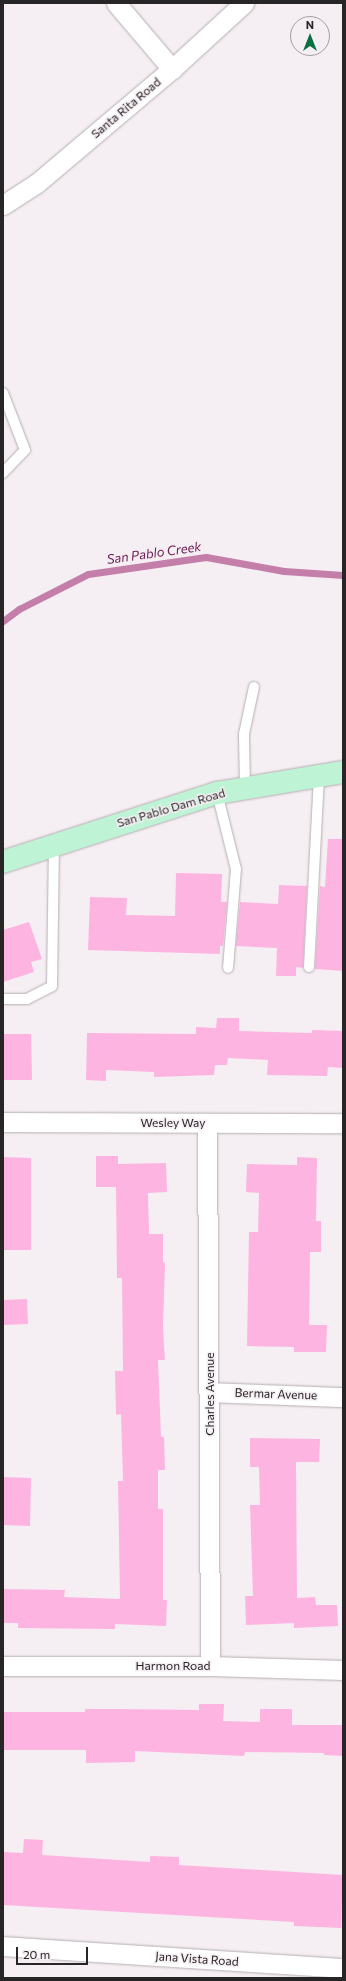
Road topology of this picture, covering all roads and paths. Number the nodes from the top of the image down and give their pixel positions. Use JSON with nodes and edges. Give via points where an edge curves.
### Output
{"nodes":[{"id":1,"x":116,"y":3,"type":"edge"},
{"id":2,"x":244,"y":3,"type":"edge"},
{"id":3,"x":172,"y":69,"type":"junction"},
{"id":4,"x":3,"y":205,"type":"edge"},
{"id":5,"x":3,"y":393,"type":"edge"},
{"id":6,"x":3,"y":473,"type":"edge"},
{"id":7,"x":254,"y":687,"type":"dead end"},
{"id":8,"x":343,"y":772,"type":"edge"},
{"id":9,"x":319,"y":774,"type":"junction"},
{"id":10,"x":245,"y":788,"type":"junction"},
{"id":11,"x":217,"y":793,"type":"junction"},
{"id":12,"x":54,"y":844,"type":"junction"},
{"id":13,"x":3,"y":862,"type":"edge"},
{"id":14,"x":310,"y":967,"type":"dead end"},
{"id":15,"x":228,"y":968,"type":"dead end"},
{"id":16,"x":3,"y":999,"type":"edge"},
{"id":17,"x":3,"y":1122,"type":"edge"},
{"id":18,"x":207,"y":1123,"type":"junction"},
{"id":19,"x":343,"y":1124,"type":"edge"},
{"id":20,"x":210,"y":1392,"type":"junction"},
{"id":21,"x":343,"y":1397,"type":"edge"},
{"id":22,"x":3,"y":1666,"type":"edge"},
{"id":23,"x":210,"y":1666,"type":"junction"},
{"id":24,"x":343,"y":1670,"type":"edge"},
{"id":25,"x":3,"y":1946,"type":"edge"},
{"id":26,"x":343,"y":1968,"type":"edge"}],
"edges":[{"from":1,"to":3,"type":"street"},
{"from":2,"to":3,"type":"street","name":"Santa Rita Road"},
{"from":3,"to":4,"type":"street","name":"Santa Rita Road","via":[[37,183]]},
{"from":5,"to":6,"type":"lane","via":[[25,450]]},
{"from":7,"to":10,"type":"lane","via":[[244,734]]},
{"from":8,"to":9,"type":"main road","name":"San Pablo Dam Road"},
{"from":9,"to":10,"type":"main road","name":"San Pablo Dam Road"},
{"from":9,"to":14,"type":"lane"},
{"from":10,"to":11,"type":"main road","name":"San Pablo Dam Road"},
{"from":11,"to":12,"type":"main road","name":"San Pablo Dam Road"},
{"from":11,"to":15,"type":"lane","via":[[236,869]]},
{"from":12,"to":13,"type":"main road","name":"San Pablo Dam Road"},
{"from":12,"to":16,"type":"lane","via":[[52,986],[27,999]]},
{"from":17,"to":18,"type":"street","name":"Wesley Way"},
{"from":18,"to":19,"type":"street","name":"Wesley Way"},
{"from":18,"to":20,"type":"street","name":"Charles Avenue"},
{"from":20,"to":21,"type":"street","name":"Bermar Avenue"},
{"from":20,"to":23,"type":"street","name":"Charles Avenue"},
{"from":22,"to":23,"type":"street","name":"Harmon Road"},
{"from":23,"to":24,"type":"street","name":"Harmon Road"},
{"from":25,"to":26,"type":"street","name":"Jana Vista Road"}]}
